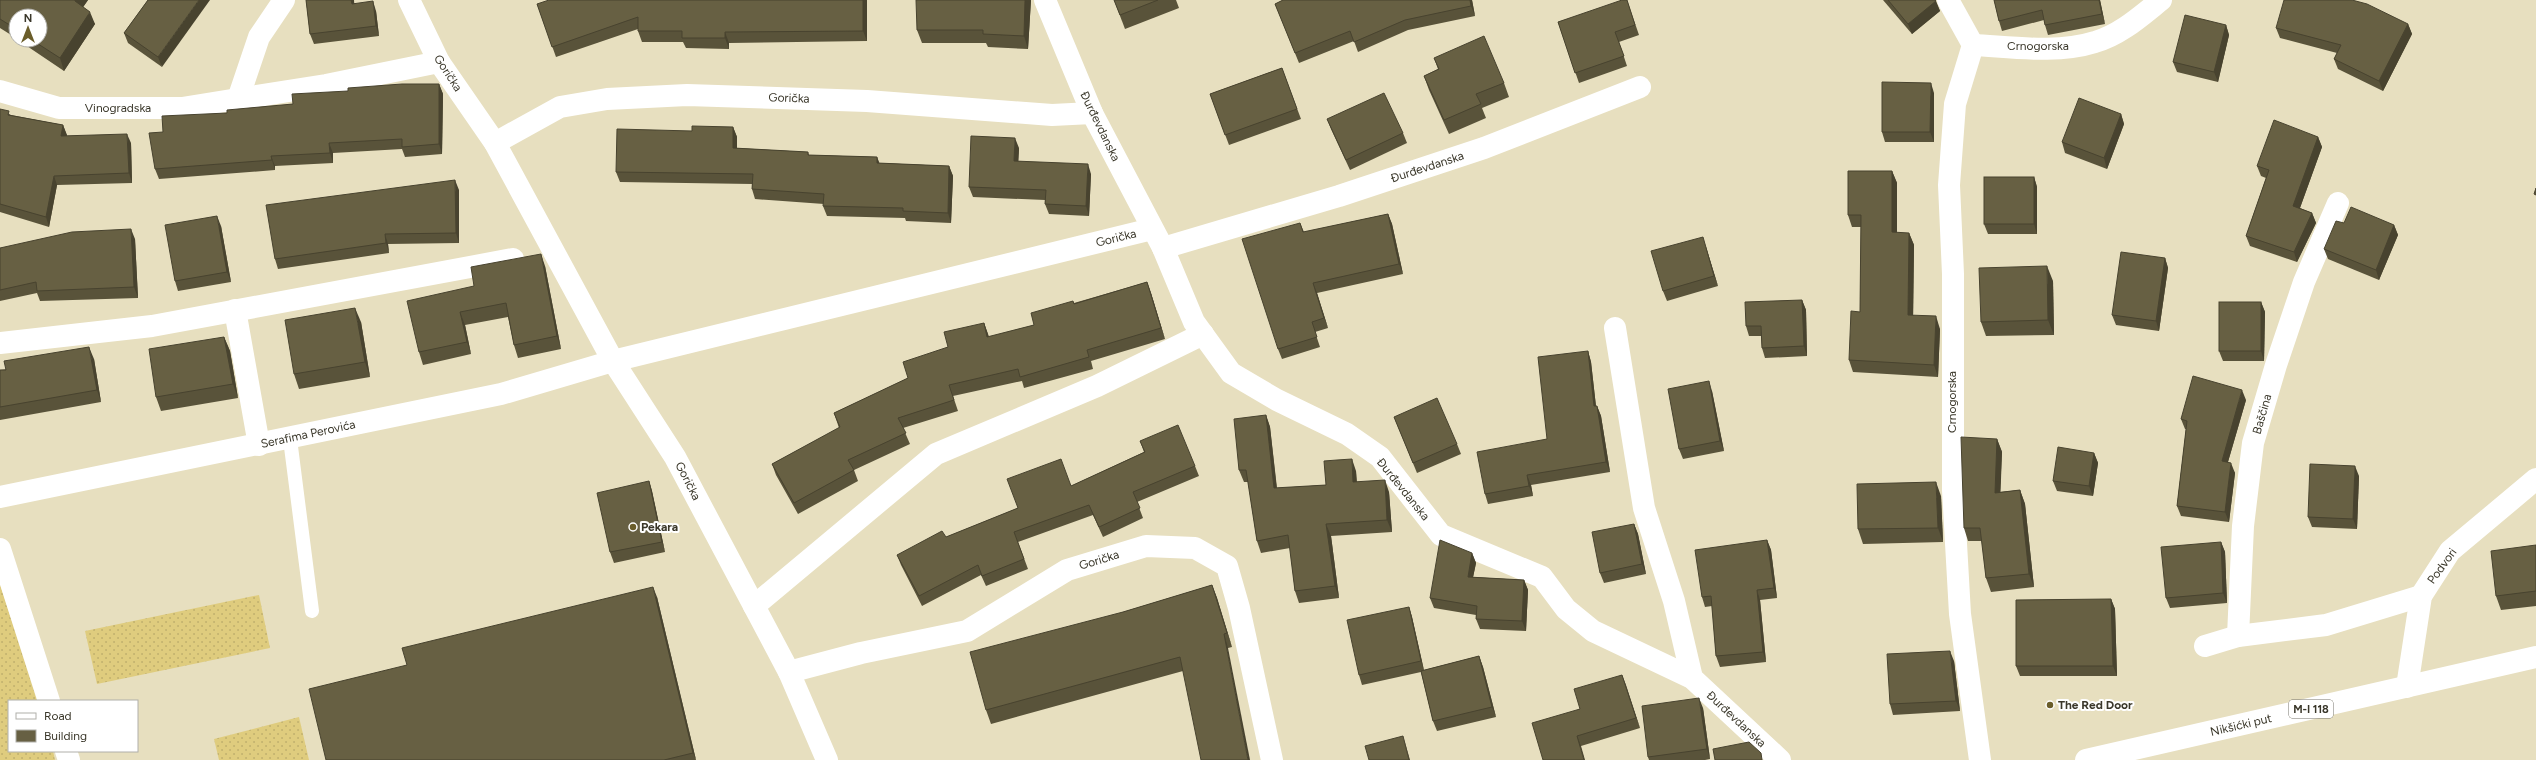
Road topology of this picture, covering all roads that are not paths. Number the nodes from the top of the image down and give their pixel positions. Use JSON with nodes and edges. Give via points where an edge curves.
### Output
{"nodes":[{"id":1,"x":284,"y":0,"type":"edge"},
{"id":2,"x":409,"y":0,"type":"edge"},
{"id":3,"x":1045,"y":0,"type":"edge"},
{"id":4,"x":1948,"y":0,"type":"edge"},
{"id":5,"x":2161,"y":0,"type":"edge"},
{"id":6,"x":1973,"y":45,"type":"junction"},
{"id":7,"x":440,"y":62,"type":"junction"},
{"id":8,"x":1640,"y":87,"type":"dead end"},
{"id":9,"x":0,"y":91,"type":"edge"},
{"id":10,"x":238,"y":99,"type":"junction"},
{"id":11,"x":1092,"y":112,"type":"junction"},
{"id":12,"x":495,"y":143,"type":"junction"},
{"id":13,"x":2338,"y":203,"type":"dead end"},
{"id":14,"x":1152,"y":229,"type":"junction"},
{"id":15,"x":1163,"y":248,"type":"junction"},
{"id":16,"x":554,"y":252,"type":"junction"},
{"id":17,"x":235,"y":310,"type":"junction"},
{"id":18,"x":1615,"y":328,"type":"dead end"},
{"id":19,"x":1203,"y":334,"type":"junction"},
{"id":20,"x":0,"y":343,"type":"edge"},
{"id":21,"x":613,"y":361,"type":"junction"},
{"id":22,"x":290,"y":439,"type":"junction"},
{"id":23,"x":259,"y":445,"type":"junction"},
{"id":24,"x":2536,"y":479,"type":"edge"},
{"id":25,"x":0,"y":497,"type":"edge"},
{"id":26,"x":0,"y":549,"type":"edge"},
{"id":27,"x":2420,"y":596,"type":"junction"},
{"id":28,"x":754,"y":606,"type":"junction"},
{"id":29,"x":312,"y":610,"type":"dead end"},
{"id":30,"x":2238,"y":636,"type":"junction"},
{"id":31,"x":2205,"y":646,"type":"dead end"},
{"id":32,"x":2536,"y":657,"type":"edge"},
{"id":33,"x":789,"y":672,"type":"junction"},
{"id":34,"x":1692,"y":678,"type":"junction"},
{"id":35,"x":2407,"y":687,"type":"junction"},
{"id":36,"x":49,"y":700,"type":"edge"},
{"id":37,"x":828,"y":760,"type":"edge"},
{"id":38,"x":1272,"y":760,"type":"edge"},
{"id":39,"x":1780,"y":760,"type":"edge"},
{"id":40,"x":1980,"y":760,"type":"edge"},
{"id":41,"x":2086,"y":760,"type":"edge"}],
"edges":[{"from":1,"to":10,"type":"street","via":[[259,37]]},
{"from":2,"to":7,"type":"street","name":"Gorička"},
{"from":3,"to":11,"type":"street","name":"Đurđevdanska"},
{"from":4,"to":6,"type":"street"},
{"from":5,"to":6,"type":"street","name":"Crnogorska","via":[[2128,26],[2095,42],[2064,48]]},
{"from":6,"to":40,"type":"street","name":"Crnogorska","via":[[1955,104],[1949,186],[1953,274],[1953,497],[1960,614]]},
{"from":7,"to":10,"type":"street","name":"Vinogradska"},
{"from":7,"to":12,"type":"street","name":"Gorička"},
{"from":8,"to":15,"type":"street","name":"Đurđevdanska","via":[[1484,148],[1339,196]]},
{"from":9,"to":10,"type":"street","name":"Vinogradska","via":[[59,108],[182,108]]},
{"from":11,"to":12,"type":"street","name":"Gorička","via":[[1052,115],[867,101],[687,95],[607,99],[560,107]]},
{"from":11,"to":14,"type":"street","name":"Đurđevdanska"},
{"from":12,"to":16,"type":"street","name":"Gorička"},
{"from":13,"to":30,"type":"street","name":"Baščina","via":[[2304,282],[2253,443],[2243,526]]},
{"from":14,"to":15,"type":"street","name":"Đurđevdanska"},
{"from":14,"to":21,"type":"street","name":"Gorička"},
{"from":15,"to":19,"type":"street","name":"Đurđevdanska","via":[[1194,322]]},
{"from":16,"to":17,"type":"street"},
{"from":16,"to":21,"type":"street","name":"Gorička"},
{"from":17,"to":20,"type":"street","via":[[152,326]]},
{"from":17,"to":23,"type":"street"},
{"from":18,"to":34,"type":"street","via":[[1644,508],[1674,601]]},
{"from":19,"to":28,"type":"street","via":[[1097,386],[936,454]]},
{"from":19,"to":34,"type":"street","name":"Đurđevdanska","via":[[1232,373],[1277,400],[1347,434],[1380,457],[1441,535],[1542,577],[1566,609],[1593,631]]},
{"from":21,"to":22,"type":"street","name":"Serafima Perovića","via":[[500,394]]},
{"from":21,"to":28,"type":"street","name":"Gorička","via":[[676,457]]},
{"from":22,"to":23,"type":"street","name":"Serafima Perovića"},
{"from":22,"to":29,"type":"lane"},
{"from":23,"to":25,"type":"street","name":"Serafima Perovića"},
{"from":24,"to":27,"type":"street","name":"Podvori","via":[[2450,551]]},
{"from":26,"to":36,"type":"street"},
{"from":27,"to":30,"type":"street","via":[[2326,625]]},
{"from":27,"to":35,"type":"street","name":"Podvori"},
{"from":28,"to":33,"type":"street","name":"Gorička"},
{"from":30,"to":31,"type":"street"},
{"from":32,"to":35,"type":"street","name":"Nikšićki put","number":"M-I 118"},
{"from":33,"to":37,"type":"street","name":"Gorička"},
{"from":33,"to":38,"type":"street","name":"Gorička","via":[[861,653],[967,631],[1074,567],[1146,546],[1195,548],[1227,566],[1240,608]]},
{"from":34,"to":39,"type":"street","name":"Đurđevdanska"},
{"from":35,"to":41,"type":"street","name":"Nikšićki put","number":"M-I 118"}]}
